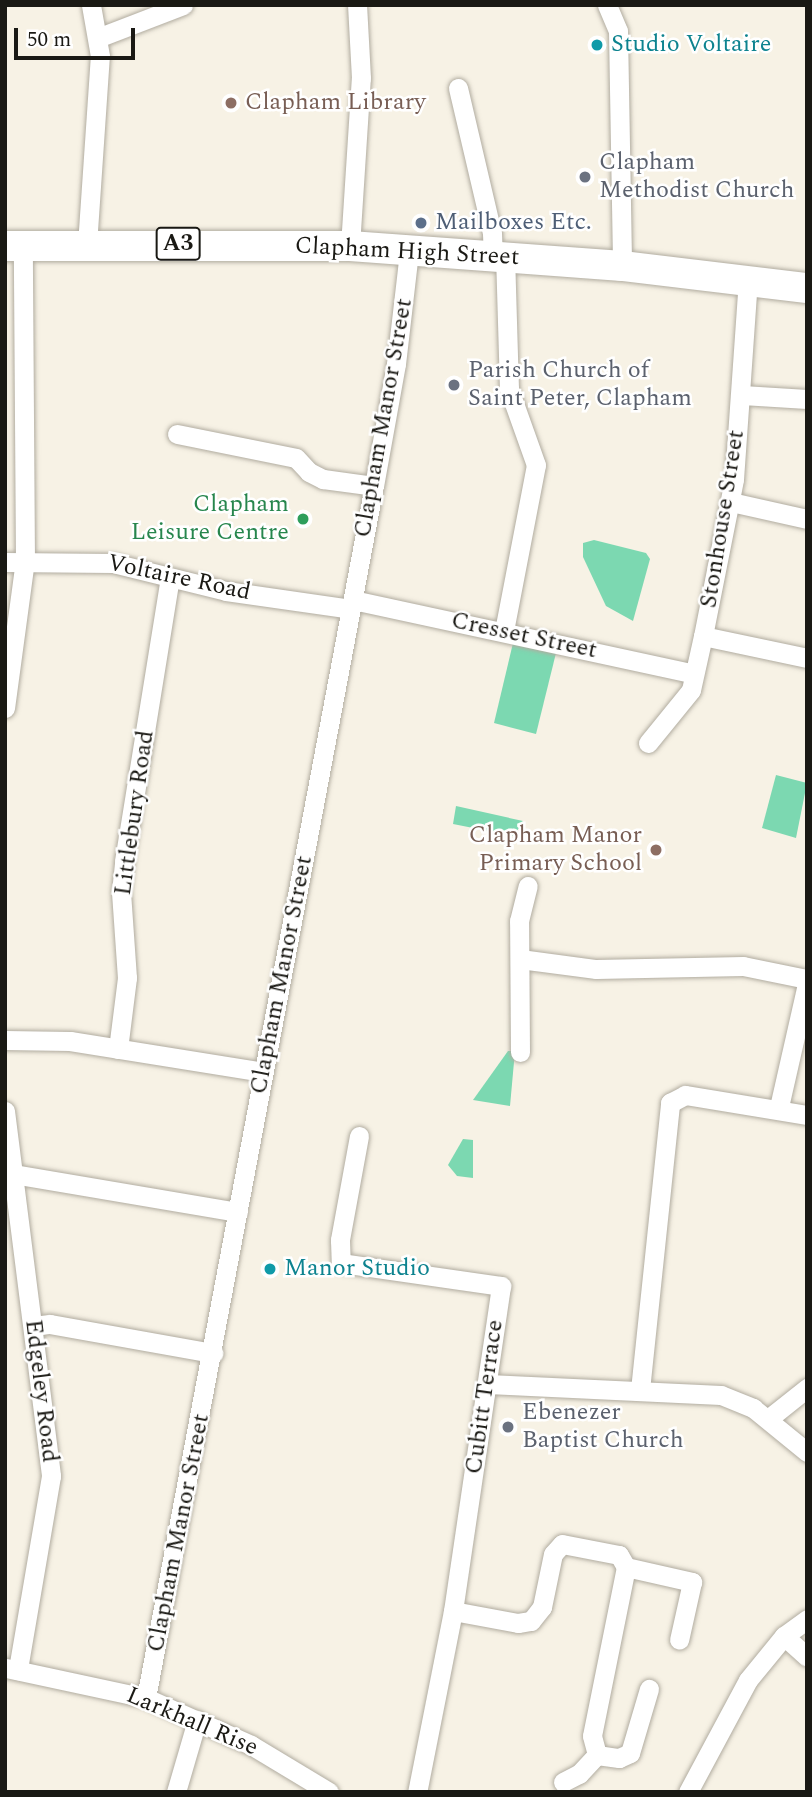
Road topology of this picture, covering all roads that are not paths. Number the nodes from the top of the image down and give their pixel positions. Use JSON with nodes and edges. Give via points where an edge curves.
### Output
{"nodes":[{"id":1,"x":91,"y":5,"type":"edge"},
{"id":2,"x":183,"y":5,"type":"edge"},
{"id":3,"x":357,"y":5,"type":"edge"},
{"id":4,"x":607,"y":5,"type":"edge"},
{"id":5,"x":100,"y":37,"type":"junction"},
{"id":6,"x":458,"y":88,"type":"dead end"},
{"id":7,"x":87,"y":245,"type":"junction"},
{"id":8,"x":14,"y":246,"type":"edge"},
{"id":9,"x":350,"y":246,"type":"junction"},
{"id":10,"x":409,"y":251,"type":"junction"},
{"id":11,"x":499,"y":257,"type":"junction"},
{"id":12,"x":622,"y":266,"type":"junction"},
{"id":13,"x":748,"y":279,"type":"junction"},
{"id":14,"x":807,"y":288,"type":"edge"},
{"id":15,"x":742,"y":395,"type":"junction"},
{"id":16,"x":807,"y":399,"type":"edge"},
{"id":17,"x":177,"y":434,"type":"dead end"},
{"id":18,"x":374,"y":486,"type":"junction"},
{"id":19,"x":731,"y":502,"type":"junction"},
{"id":20,"x":807,"y":519,"type":"edge"},
{"id":21,"x":25,"y":561,"type":"junction"},
{"id":22,"x":5,"y":562,"type":"edge"},
{"id":23,"x":170,"y":578,"type":"junction"},
{"id":24,"x":352,"y":604,"type":"junction"},
{"id":25,"x":504,"y":631,"type":"junction"},
{"id":26,"x":704,"y":636,"type":"junction"},
{"id":27,"x":807,"y":658,"type":"edge"},
{"id":28,"x":694,"y":674,"type":"junction"},
{"id":29,"x":5,"y":708,"type":"edge"},
{"id":30,"x":648,"y":743,"type":"dead end"},
{"id":31,"x":528,"y":886,"type":"dead end"},
{"id":32,"x":520,"y":959,"type":"junction"},
{"id":33,"x":807,"y":982,"type":"edge"},
{"id":34,"x":5,"y":1040,"type":"edge"},
{"id":35,"x":118,"y":1049,"type":"junction"},
{"id":36,"x":520,"y":1052,"type":"dead end"},
{"id":37,"x":264,"y":1072,"type":"junction"},
{"id":38,"x":779,"y":1107,"type":"junction"},
{"id":39,"x":5,"y":1111,"type":"edge"},
{"id":40,"x":807,"y":1115,"type":"edge"},
{"id":41,"x":359,"y":1136,"type":"dead end"},
{"id":42,"x":13,"y":1174,"type":"junction"},
{"id":43,"x":238,"y":1213,"type":"junction"},
{"id":44,"x":33,"y":1325,"type":"junction"},
{"id":45,"x":212,"y":1353,"type":"junction"},
{"id":46,"x":488,"y":1384,"type":"junction"},
{"id":47,"x":807,"y":1388,"type":"edge"},
{"id":48,"x":640,"y":1390,"type":"junction"},
{"id":49,"x":768,"y":1419,"type":"junction"},
{"id":50,"x":807,"y":1452,"type":"edge"},
{"id":51,"x":626,"y":1567,"type":"junction"},
{"id":52,"x":453,"y":1611,"type":"junction"},
{"id":53,"x":807,"y":1619,"type":"edge"},
{"id":54,"x":784,"y":1636,"type":"junction"},
{"id":55,"x":679,"y":1640,"type":"dead end"},
{"id":56,"x":807,"y":1657,"type":"edge"},
{"id":57,"x":12,"y":1669,"type":"edge"},
{"id":58,"x":649,"y":1689,"type":"dead end"},
{"id":59,"x":146,"y":1698,"type":"junction"},
{"id":60,"x":197,"y":1720,"type":"junction"},
{"id":61,"x":597,"y":1755,"type":"junction"},
{"id":62,"x":563,"y":1782,"type":"dead end"},
{"id":63,"x":325,"y":1791,"type":"edge"},
{"id":64,"x":176,"y":1792,"type":"edge"},
{"id":65,"x":417,"y":1792,"type":"edge"},
{"id":66,"x":688,"y":1792,"type":"edge"}],
"edges":[{"from":1,"to":5,"type":"street"},
{"from":2,"to":5,"type":"street"},
{"from":3,"to":9,"type":"street","via":[[361,78]]},
{"from":4,"to":12,"type":"street","via":[[618,31]]},
{"from":5,"to":7,"type":"street"},
{"from":6,"to":11,"type":"street"},
{"from":7,"to":8,"type":"highway","name":"Clapham High Street","number":"A3"},
{"from":7,"to":9,"type":"highway","name":"Clapham High Street","number":"A3"},
{"from":8,"to":21,"type":"street","via":[[24,279]]},
{"from":9,"to":10,"type":"highway","name":"Clapham High Street","number":"A3"},
{"from":10,"to":11,"type":"highway","name":"Clapham High Street","number":"A3"},
{"from":10,"to":18,"type":"street","name":"Clapham Manor Street","via":[[396,364]]},
{"from":11,"to":12,"type":"highway","name":"Clapham High Street","number":"A3"},
{"from":11,"to":25,"type":"street","via":[[509,389],[536,465]]},
{"from":12,"to":13,"type":"highway","name":"Clapham High Street","number":"A3"},
{"from":13,"to":14,"type":"highway","name":"Clapham High Street","number":"A3"},
{"from":13,"to":15,"type":"street","name":"Stonhouse Street"},
{"from":15,"to":16,"type":"street"},
{"from":15,"to":19,"type":"street","name":"Stonhouse Street"},
{"from":17,"to":18,"type":"street","via":[[296,458],[323,479]]},
{"from":18,"to":24,"type":"street","name":"Clapham Manor Street"},
{"from":19,"to":20,"type":"street"},
{"from":19,"to":26,"type":"street","name":"Stonhouse Street"},
{"from":21,"to":22,"type":"street","name":"Voltaire Road"},
{"from":21,"to":23,"type":"street","name":"Voltaire Road","via":[[89,560]]},
{"from":21,"to":29,"type":"street"},
{"from":23,"to":24,"type":"street","name":"Voltaire Road","via":[[226,591]]},
{"from":23,"to":35,"type":"street","name":"Littlebury Road","via":[[124,861],[121,892],[127,978]]},
{"from":24,"to":25,"type":"street","name":"Cresset Street"},
{"from":24,"to":37,"type":"street","name":"Clapham Manor Street"},
{"from":25,"to":28,"type":"street","name":"Cresset Street"},
{"from":26,"to":27,"type":"street"},
{"from":26,"to":28,"type":"street","name":"Stonhouse Street"},
{"from":28,"to":30,"type":"street","name":"Stonhouse Street","via":[[685,699]]},
{"from":31,"to":32,"type":"street","via":[[519,920]]},
{"from":32,"to":33,"type":"street","via":[[596,969],[743,966]]},
{"from":32,"to":36,"type":"street"},
{"from":33,"to":38,"type":"street"},
{"from":34,"to":35,"type":"street","via":[[40,1038]]},
{"from":35,"to":37,"type":"street"},
{"from":37,"to":43,"type":"street","name":"Clapham Manor Street"},
{"from":38,"to":40,"type":"street"},
{"from":38,"to":48,"type":"street","via":[[679,1096],[668,1108]]},
{"from":39,"to":42,"type":"street","name":"Edgeley Road"},
{"from":41,"to":46,"type":"street","name":"Cubitt Terrace","via":[[340,1240],[341,1263],[500,1286]]},
{"from":42,"to":43,"type":"street"},
{"from":42,"to":44,"type":"street","name":"Edgeley Road"},
{"from":43,"to":45,"type":"street","name":"Clapham Manor Street"},
{"from":44,"to":45,"type":"street","via":[[50,1324]]},
{"from":44,"to":57,"type":"street","name":"Edgeley Road","via":[[51,1485]]},
{"from":45,"to":59,"type":"street","name":"Clapham Manor Street"},
{"from":46,"to":48,"type":"street"},
{"from":46,"to":52,"type":"street","name":"Cubitt Terrace"},
{"from":47,"to":49,"type":"street"},
{"from":48,"to":49,"type":"street","via":[[730,1397]]},
{"from":49,"to":50,"type":"street"},
{"from":51,"to":52,"type":"street","via":[[619,1555],[562,1544],[553,1554],[542,1607],[531,1621],[518,1623]]},
{"from":51,"to":55,"type":"street","via":[[692,1582]]},
{"from":51,"to":61,"type":"street","via":[[592,1736]]},
{"from":52,"to":65,"type":"street","name":"Cubitt Terrace"},
{"from":53,"to":54,"type":"street"},
{"from":54,"to":56,"type":"street"},
{"from":54,"to":66,"type":"street","via":[[748,1679]]},
{"from":57,"to":59,"type":"street","name":"Larkhall Rise"},
{"from":58,"to":61,"type":"street","via":[[630,1753],[619,1758]]},
{"from":59,"to":60,"type":"street","name":"Larkhall Rise"},
{"from":60,"to":63,"type":"street","name":"Larkhall Rise","via":[[251,1745]]},
{"from":60,"to":64,"type":"street"},
{"from":61,"to":62,"type":"street","via":[[579,1774]]}]}
